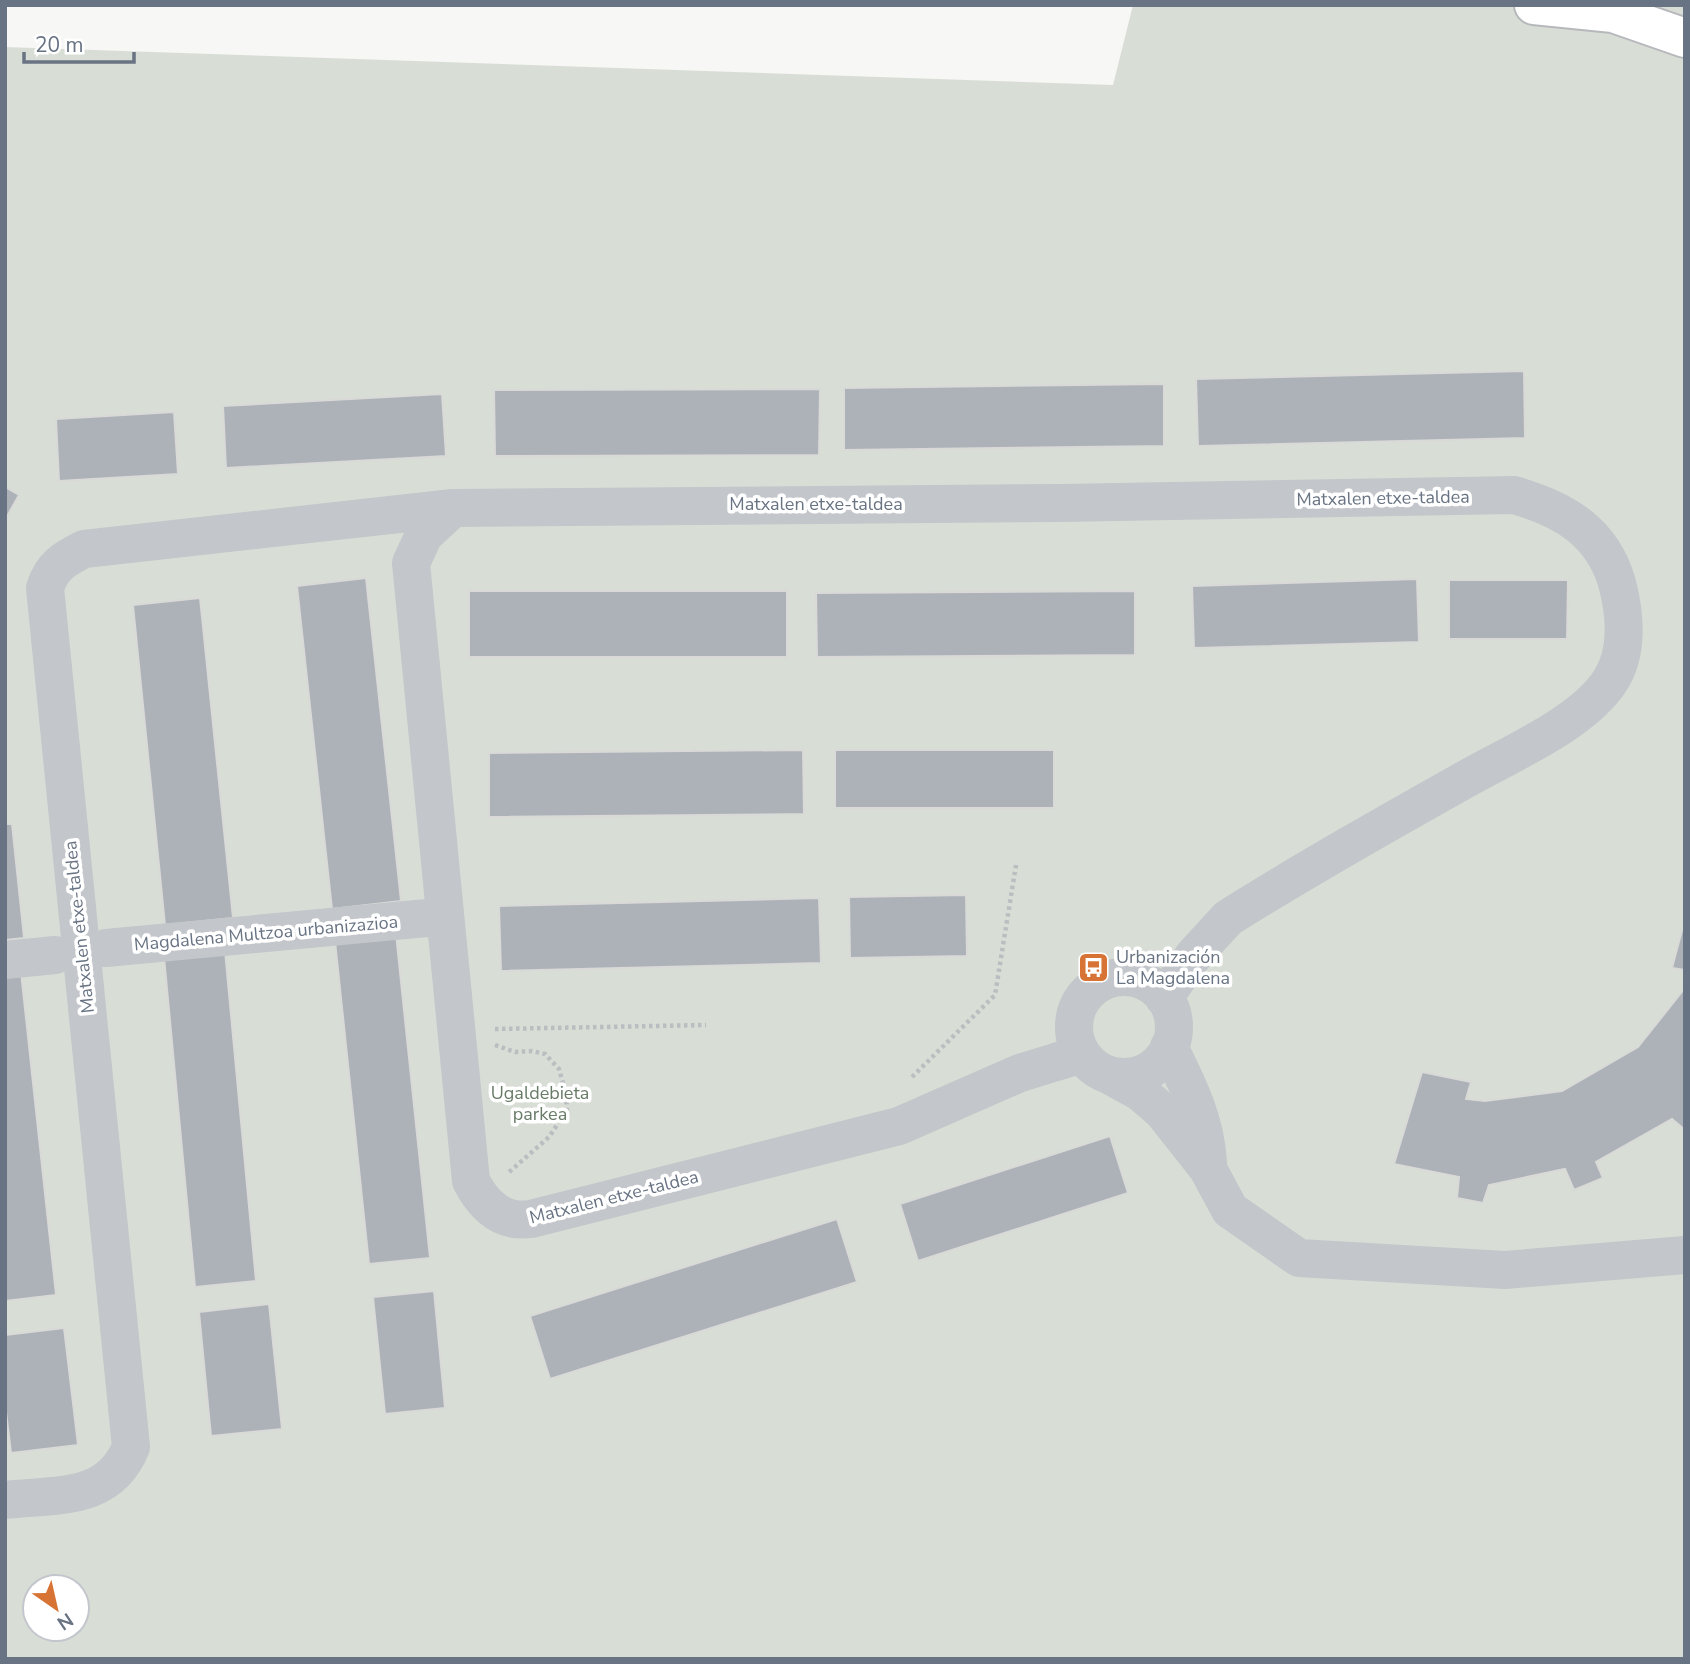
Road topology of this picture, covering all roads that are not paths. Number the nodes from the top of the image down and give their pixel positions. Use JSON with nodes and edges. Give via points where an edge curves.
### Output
{"nodes":[{"id":1,"x":1534,"y":5,"type":"edge"},
{"id":2,"x":1685,"y":38,"type":"edge"},
{"id":3,"x":453,"y":508,"type":"junction"},
{"id":4,"x":355,"y":521,"type":"junction"},
{"id":5,"x":411,"y":563,"type":"junction"},
{"id":6,"x":427,"y":918,"type":"dead end"},
{"id":7,"x":106,"y":948,"type":"dead end"},
{"id":8,"x":55,"y":955,"type":"dead end"},
{"id":9,"x":5,"y":960,"type":"edge"},
{"id":10,"x":1164,"y":998,"type":"junction"},
{"id":11,"x":1169,"y":1048,"type":"junction"},
{"id":12,"x":1094,"y":1064,"type":"junction"},
{"id":13,"x":1208,"y":1169,"type":"junction"},
{"id":14,"x":1685,"y":1255,"type":"edge"},
{"id":15,"x":5,"y":1500,"type":"edge"}],
"edges":[{"from":1,"to":2,"type":"highway","via":[[1613,13]]},
{"from":3,"to":4,"type":"street","name":"Matxalen etxe-taldea"},
{"from":3,"to":5,"type":"street","via":[[424,535]]},
{"from":3,"to":10,"type":"street","name":"Matxalen etxe-taldea","via":[[1514,495],[1563,512],[1589,531],[1612,567],[1624,608],[1624,640],[1611,680],[1588,706],[1227,918]]},
{"from":4,"to":5,"type":"street","via":[[393,538]]},
{"from":4,"to":15,"type":"street","name":"Matxalen etxe-taldea","via":[[85,550],[64,559],[51,572],[45,588],[131,1447],[110,1480],[87,1491]]},
{"from":5,"to":12,"type":"street","name":"Matxalen etxe-taldea","via":[[471,1181],[492,1211],[515,1221],[531,1219],[899,1126],[1020,1073]]},
{"from":6,"to":7,"type":"street","name":"Magdalena Multzoa urbanizazioa"},
{"from":8,"to":9,"type":"street"},
{"from":10,"to":11,"type":"street","via":[[1174,1022]]},
{"from":10,"to":12,"type":"street","via":[[1144,983],[1119,977],[1089,991],[1074,1022],[1075,1039]]},
{"from":11,"to":12,"type":"street","via":[[1150,1070],[1136,1076]]},
{"from":11,"to":13,"type":"street","via":[[1191,1089],[1207,1142]]},
{"from":12,"to":13,"type":"street","via":[[1163,1112]]},
{"from":13,"to":14,"type":"street","via":[[1230,1210],[1299,1258],[1505,1270]]}]}
